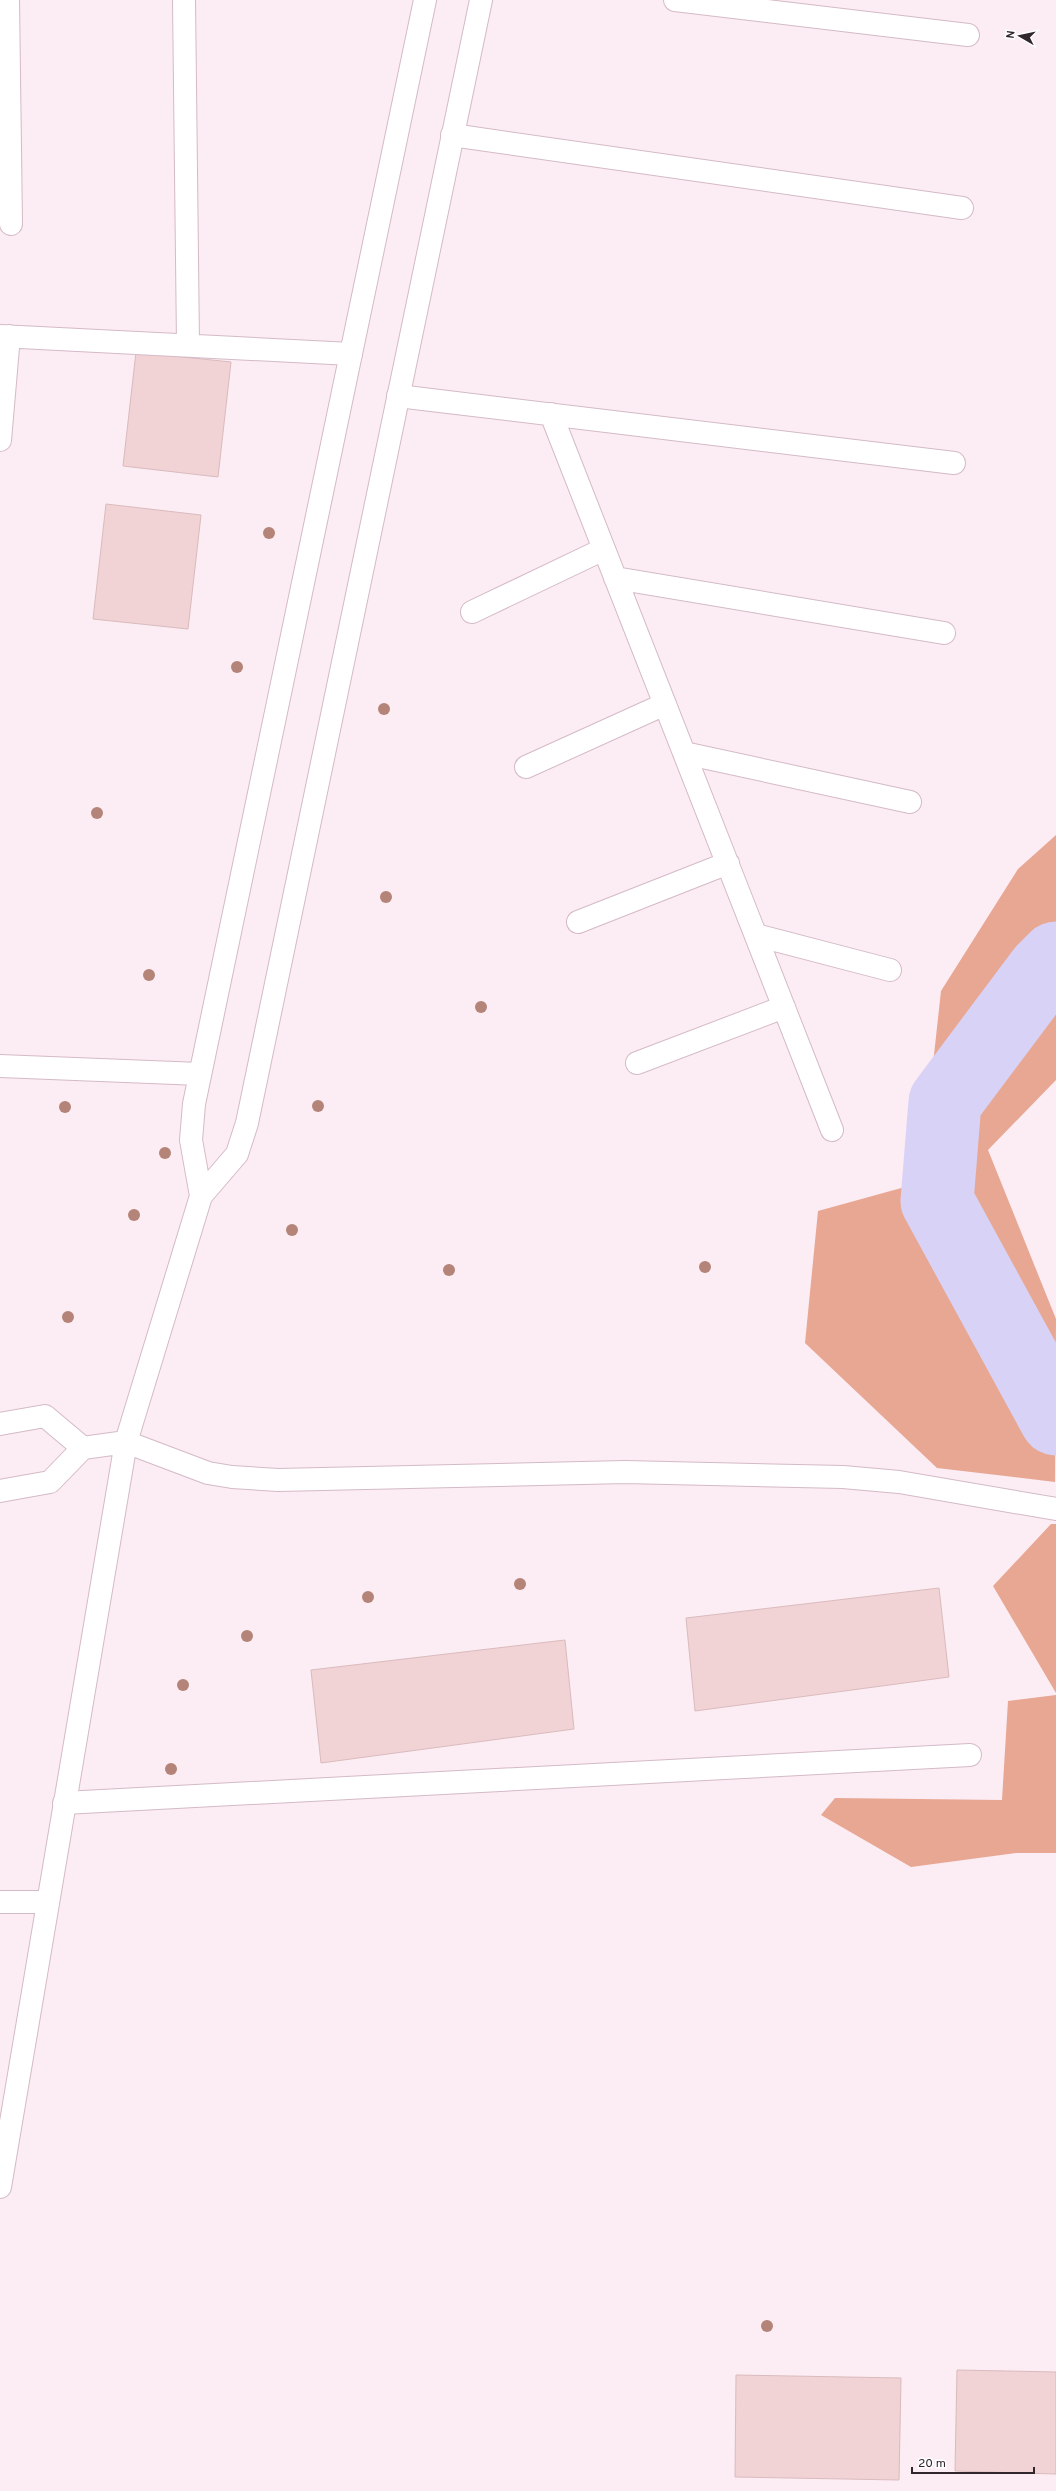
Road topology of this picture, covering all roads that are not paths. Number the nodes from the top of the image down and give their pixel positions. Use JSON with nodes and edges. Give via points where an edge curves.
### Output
{"nodes":[{"id":1,"x":8,"y":0,"type":"edge"},
{"id":2,"x":184,"y":0,"type":"edge"},
{"id":3,"x":425,"y":0,"type":"edge"},
{"id":4,"x":480,"y":0,"type":"edge"},
{"id":5,"x":676,"y":0,"type":"edge"},
{"id":6,"x":968,"y":35,"type":"dead end"},
{"id":7,"x":452,"y":135,"type":"junction"},
{"id":8,"x":962,"y":208,"type":"dead end"},
{"id":9,"x":11,"y":224,"type":"dead end"},
{"id":10,"x":4,"y":336,"type":"edge"},
{"id":11,"x":188,"y":344,"type":"junction"},
{"id":12,"x":351,"y":354,"type":"junction"},
{"id":13,"x":398,"y":396,"type":"junction"},
{"id":14,"x":551,"y":414,"type":"junction"},
{"id":15,"x":0,"y":440,"type":"edge"},
{"id":16,"x":954,"y":463,"type":"dead end"},
{"id":17,"x":604,"y":549,"type":"junction"},
{"id":18,"x":615,"y":578,"type":"junction"},
{"id":19,"x":472,"y":612,"type":"dead end"},
{"id":20,"x":944,"y":633,"type":"dead end"},
{"id":21,"x":664,"y":704,"type":"junction"},
{"id":22,"x":684,"y":753,"type":"junction"},
{"id":23,"x":526,"y":767,"type":"dead end"},
{"id":24,"x":910,"y":802,"type":"dead end"},
{"id":25,"x":728,"y":863,"type":"junction"},
{"id":26,"x":578,"y":922,"type":"dead end"},
{"id":27,"x":756,"y":935,"type":"junction"},
{"id":28,"x":890,"y":970,"type":"dead end"},
{"id":29,"x":784,"y":1007,"type":"junction"},
{"id":30,"x":637,"y":1063,"type":"dead end"},
{"id":31,"x":0,"y":1066,"type":"edge"},
{"id":32,"x":200,"y":1074,"type":"junction"},
{"id":33,"x":832,"y":1130,"type":"dead end"},
{"id":34,"x":201,"y":1196,"type":"junction"},
{"id":35,"x":0,"y":1424,"type":"edge"},
{"id":36,"x":126,"y":1442,"type":"junction"},
{"id":37,"x":83,"y":1448,"type":"junction"},
{"id":38,"x":0,"y":1491,"type":"edge"},
{"id":39,"x":1054,"y":1509,"type":"edge"},
{"id":40,"x":970,"y":1755,"type":"dead end"},
{"id":41,"x":64,"y":1803,"type":"junction"},
{"id":42,"x":0,"y":1902,"type":"edge"},
{"id":43,"x":47,"y":1902,"type":"junction"},
{"id":44,"x":0,"y":2187,"type":"edge"}],
"edges":[{"from":1,"to":9,"type":"street"},
{"from":2,"to":11,"type":"street"},
{"from":3,"to":12,"type":"street"},
{"from":4,"to":7,"type":"street"},
{"from":5,"to":6,"type":"street"},
{"from":7,"to":8,"type":"street"},
{"from":7,"to":13,"type":"street"},
{"from":10,"to":11,"type":"street"},
{"from":10,"to":15,"type":"street"},
{"from":11,"to":12,"type":"street"},
{"from":12,"to":32,"type":"street"},
{"from":13,"to":14,"type":"street"},
{"from":13,"to":34,"type":"street","via":[[247,1123],[237,1154]]},
{"from":14,"to":16,"type":"street"},
{"from":14,"to":17,"type":"street"},
{"from":17,"to":18,"type":"street"},
{"from":17,"to":19,"type":"street"},
{"from":18,"to":20,"type":"street"},
{"from":18,"to":21,"type":"street"},
{"from":21,"to":22,"type":"street"},
{"from":21,"to":23,"type":"street"},
{"from":22,"to":24,"type":"street"},
{"from":22,"to":25,"type":"street"},
{"from":25,"to":26,"type":"street"},
{"from":25,"to":27,"type":"street"},
{"from":27,"to":28,"type":"street"},
{"from":27,"to":29,"type":"street"},
{"from":29,"to":30,"type":"street"},
{"from":29,"to":33,"type":"street"},
{"from":31,"to":32,"type":"street"},
{"from":32,"to":34,"type":"street","via":[[191,1140]]},
{"from":34,"to":36,"type":"street"},
{"from":35,"to":37,"type":"street","via":[[45,1416]]},
{"from":36,"to":37,"type":"street"},
{"from":36,"to":39,"type":"street","via":[[208,1473],[232,1477],[278,1480],[625,1472],[843,1477],[899,1482]]},
{"from":36,"to":41,"type":"street"},
{"from":37,"to":38,"type":"street","via":[[50,1482]]},
{"from":40,"to":41,"type":"street"},
{"from":41,"to":43,"type":"street"},
{"from":42,"to":43,"type":"street"},
{"from":43,"to":44,"type":"street"}]}
